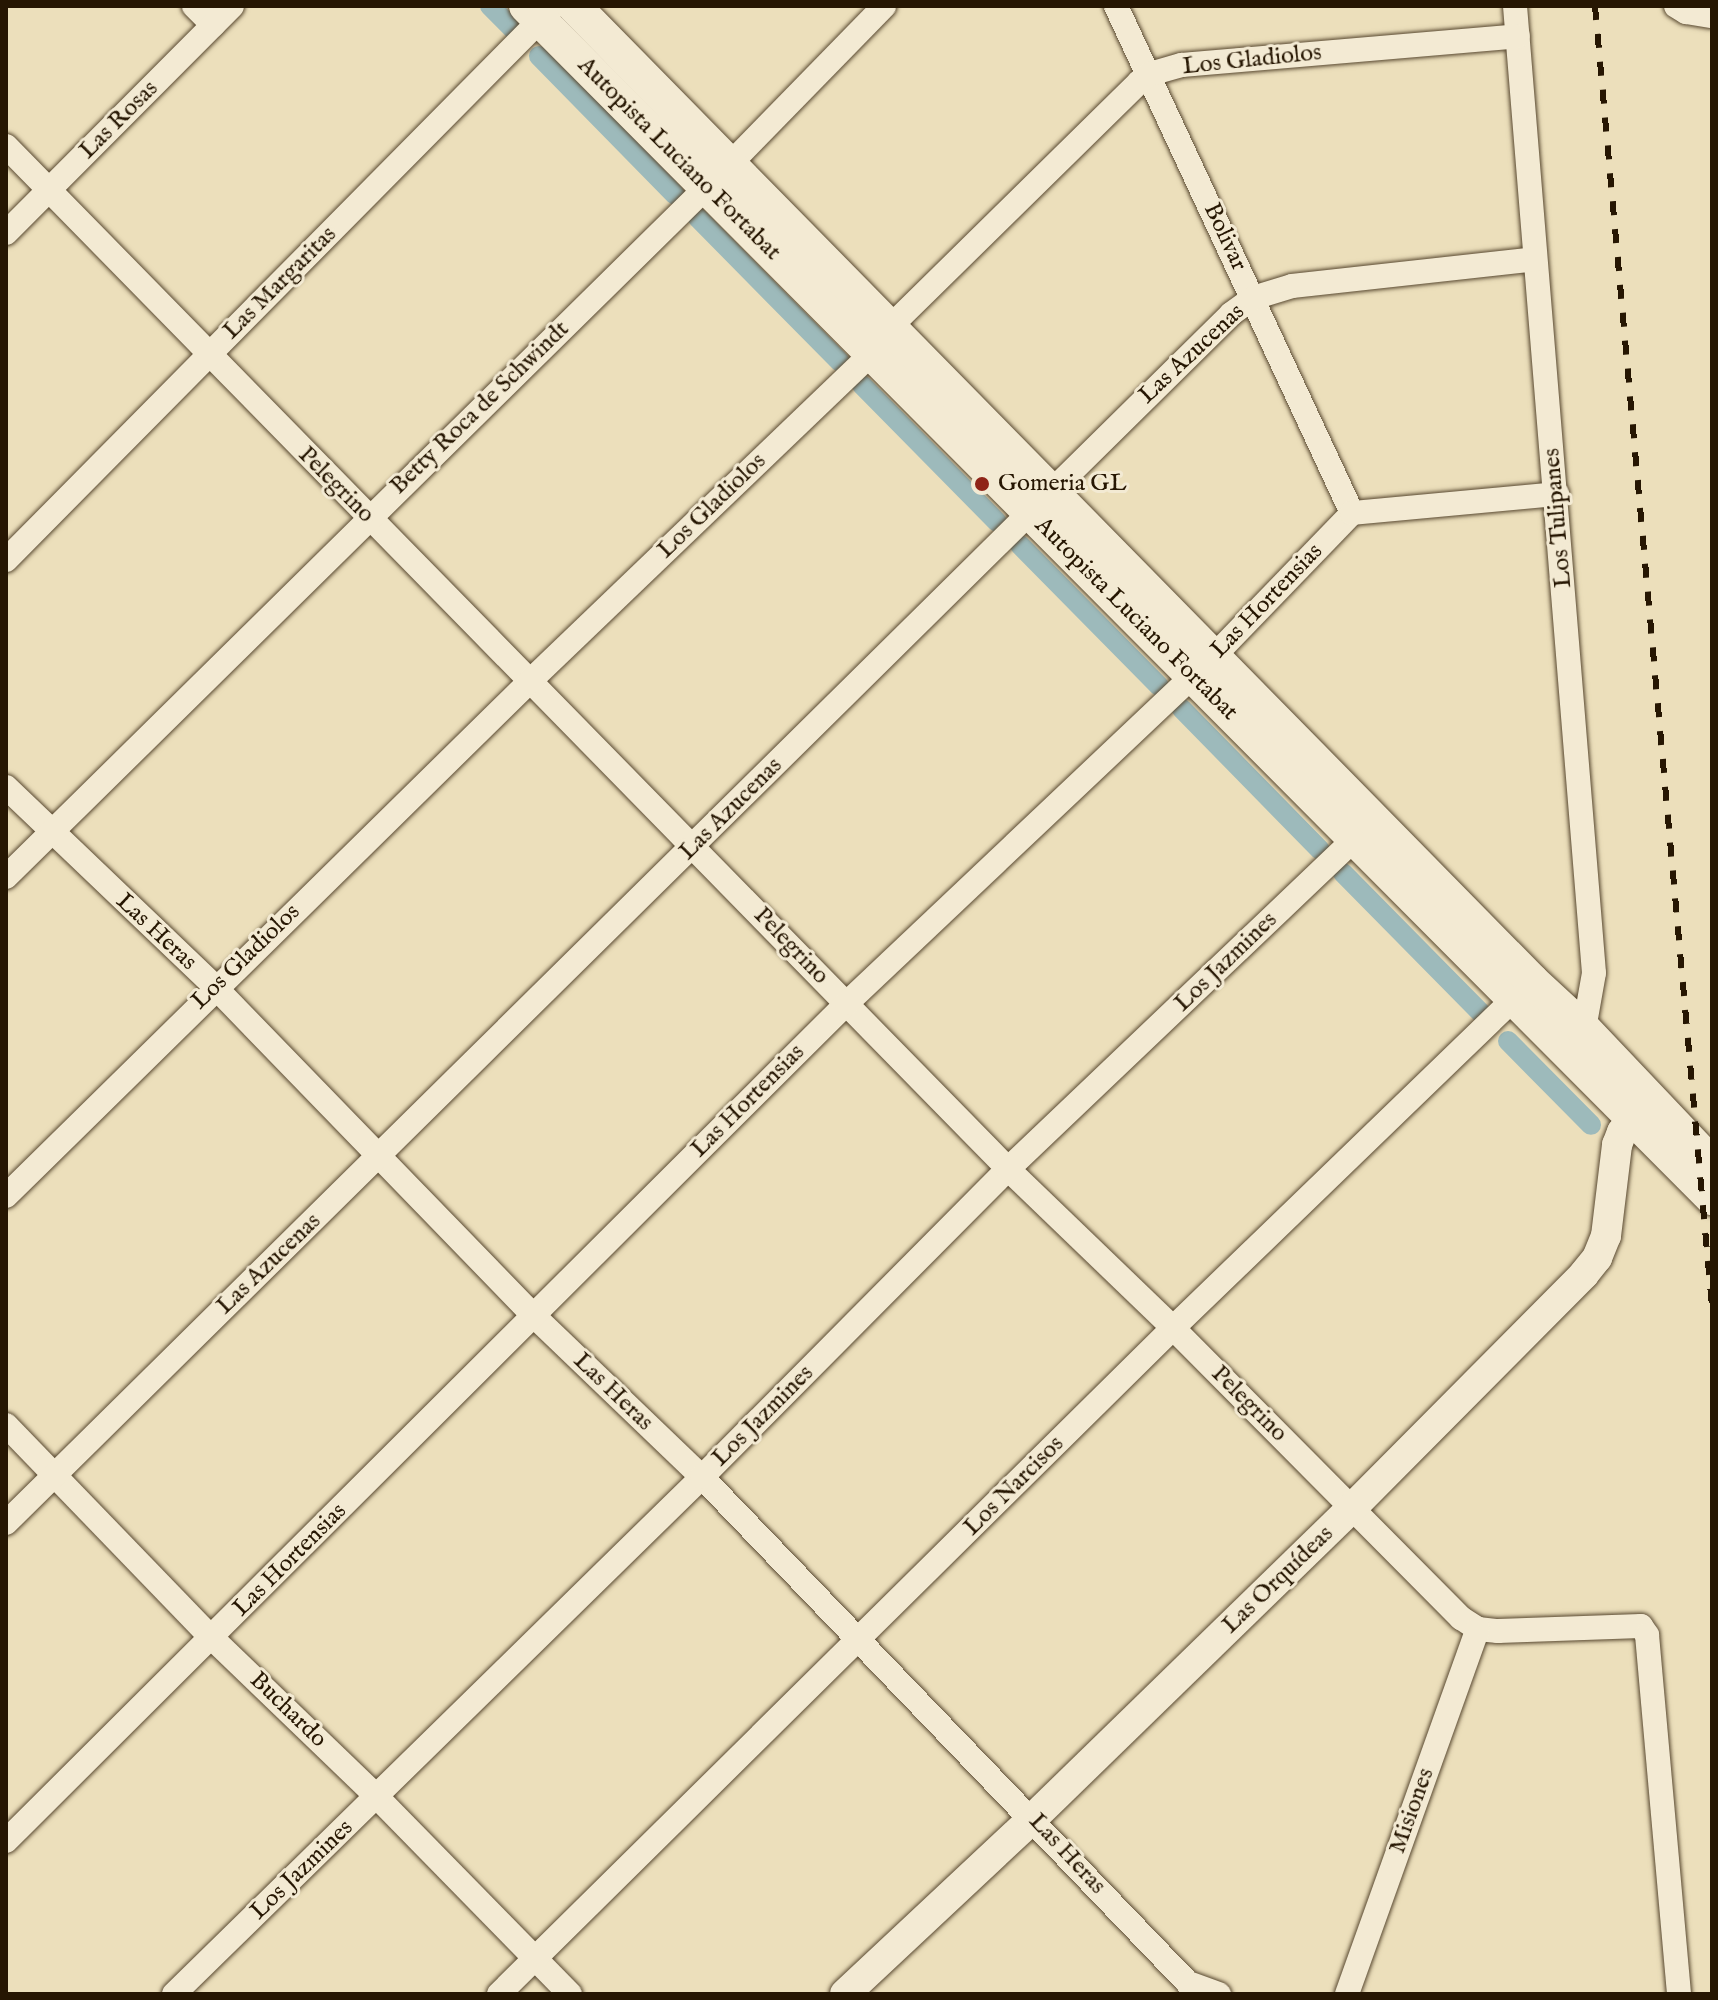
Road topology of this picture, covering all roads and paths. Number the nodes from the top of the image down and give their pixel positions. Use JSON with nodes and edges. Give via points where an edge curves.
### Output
{"nodes":[{"id":1,"x":194,"y":6,"type":"edge"},
{"id":2,"x":232,"y":6,"type":"edge"},
{"id":3,"x":574,"y":6,"type":"edge"},
{"id":4,"x":884,"y":6,"type":"edge"},
{"id":5,"x":1116,"y":6,"type":"edge"},
{"id":6,"x":1515,"y":6,"type":"edge"},
{"id":7,"x":1676,"y":6,"type":"edge"},
{"id":8,"x":540,"y":11,"type":"edge"},
{"id":9,"x":1712,"y":16,"type":"edge"},
{"id":10,"x":213,"y":25,"type":"junction"},
{"id":11,"x":1518,"y":36,"type":"junction"},
{"id":12,"x":1150,"y":74,"type":"junction"},
{"id":13,"x":6,"y":146,"type":"edge"},
{"id":14,"x":718,"y":176,"type":"junction"},
{"id":15,"x":49,"y":190,"type":"junction"},
{"id":16,"x":6,"y":233,"type":"edge"},
{"id":17,"x":1535,"y":259,"type":"junction"},
{"id":18,"x":1253,"y":298,"type":"junction"},
{"id":19,"x":882,"y":340,"type":"junction"},
{"id":20,"x":208,"y":356,"type":"junction"},
{"id":21,"x":1557,"y":494,"type":"junction"},
{"id":22,"x":1041,"y":501,"type":"junction"},
{"id":23,"x":1352,"y":513,"type":"junction"},
{"id":24,"x":368,"y":516,"type":"junction"},
{"id":25,"x":6,"y":560,"type":"edge"},
{"id":26,"x":1203,"y":666,"type":"junction"},
{"id":27,"x":529,"y":682,"type":"junction"},
{"id":28,"x":6,"y":787,"type":"edge"},
{"id":29,"x":51,"y":832,"type":"junction"},
{"id":30,"x":1354,"y":840,"type":"junction"},
{"id":31,"x":695,"y":845,"type":"junction"},
{"id":32,"x":6,"y":877,"type":"edge"},
{"id":33,"x":215,"y":987,"type":"junction"},
{"id":34,"x":1522,"y":991,"type":"junction"},
{"id":35,"x":847,"y":1003,"type":"junction"},
{"id":36,"x":1584,"y":1029,"type":"junction"},
{"id":37,"x":1634,"y":1120,"type":"junction"},
{"id":38,"x":379,"y":1156,"type":"junction"},
{"id":39,"x":1703,"y":1160,"type":"edge"},
{"id":40,"x":1008,"y":1169,"type":"junction"},
{"id":41,"x":6,"y":1196,"type":"edge"},
{"id":42,"x":1712,"y":1198,"type":"edge"},
{"id":43,"x":534,"y":1316,"type":"junction"},
{"id":44,"x":1173,"y":1328,"type":"junction"},
{"id":45,"x":6,"y":1425,"type":"edge"},
{"id":46,"x":54,"y":1475,"type":"junction"},
{"id":47,"x":702,"y":1477,"type":"junction"},
{"id":48,"x":1353,"y":1507,"type":"junction"},
{"id":49,"x":6,"y":1523,"type":"edge"},
{"id":50,"x":1478,"y":1629,"type":"junction"},
{"id":51,"x":212,"y":1638,"type":"junction"},
{"id":52,"x":857,"y":1642,"type":"junction"},
{"id":53,"x":377,"y":1797,"type":"junction"},
{"id":54,"x":1033,"y":1818,"type":"junction"},
{"id":55,"x":6,"y":1841,"type":"edge"},
{"id":56,"x":535,"y":1957,"type":"junction"},
{"id":57,"x":1182,"y":1988,"type":"edge"},
{"id":58,"x":174,"y":1994,"type":"edge"},
{"id":59,"x":499,"y":1994,"type":"edge"},
{"id":60,"x":570,"y":1994,"type":"edge"},
{"id":61,"x":845,"y":1994,"type":"edge"},
{"id":62,"x":1219,"y":1994,"type":"edge"},
{"id":63,"x":1347,"y":1994,"type":"edge"},
{"id":64,"x":1679,"y":1994,"type":"edge"}],
"edges":[{"from":1,"to":10,"type":"street"},
{"from":2,"to":10,"type":"street","name":"Las Rosas"},
{"from":3,"to":14,"type":"main road","name":"Autopista Luciano Fortabat"},
{"from":4,"to":14,"type":"street","name":"Betty Roca de Schwindt"},
{"from":5,"to":12,"type":"street","name":"Bolivar"},
{"from":6,"to":11,"type":"street","name":"Los Tulipanes"},
{"from":7,"to":9,"type":"street"},
{"from":8,"to":14,"type":"main road","name":"Autopista Luciano Fortabat"},
{"from":8,"to":20,"type":"street","name":"Las Margaritas"},
{"from":10,"to":15,"type":"street","name":"Las Rosas"},
{"from":11,"to":12,"type":"street","name":"Los Gladiolos","via":[[1182,65]]},
{"from":11,"to":17,"type":"street","name":"Los Tulipanes"},
{"from":12,"to":18,"type":"street","name":"Bolivar"},
{"from":12,"to":19,"type":"street","name":"Los Gladiolos"},
{"from":13,"to":15,"type":"street","name":"Pelegrino"},
{"from":14,"to":19,"type":"main road","name":"Autopista Luciano Fortabat"},
{"from":14,"to":24,"type":"street","name":"Betty Roca de Schwindt"},
{"from":15,"to":16,"type":"street","name":"Las Rosas"},
{"from":15,"to":20,"type":"street","name":"Pelegrino"},
{"from":17,"to":18,"type":"street","name":"Las Azucenas","via":[[1292,286]]},
{"from":17,"to":21,"type":"street","name":"Los Tulipanes"},
{"from":18,"to":22,"type":"street","name":"Las Azucenas"},
{"from":18,"to":23,"type":"street","name":"Bolivar"},
{"from":19,"to":22,"type":"main road","name":"Autopista Luciano Fortabat"},
{"from":19,"to":27,"type":"street","name":"Los Gladiolos"},
{"from":20,"to":24,"type":"street","name":"Pelegrino"},
{"from":20,"to":25,"type":"street","name":"Las Margaritas"},
{"from":21,"to":23,"type":"street"},
{"from":21,"to":36,"type":"street","name":"Los Tulipanes","via":[[1594,973]]},
{"from":22,"to":26,"type":"main road","name":"Autopista Luciano Fortabat"},
{"from":22,"to":31,"type":"street","name":"Las Azucenas"},
{"from":23,"to":26,"type":"street","name":"Las Hortensias"},
{"from":24,"to":27,"type":"street","name":"Pelegrino"},
{"from":24,"to":29,"type":"street","name":"Betty Roca de Schwindt"},
{"from":26,"to":30,"type":"main road","name":"Autopista Luciano Fortabat"},
{"from":26,"to":34,"type":"main road","name":"Autopista Luciano Fortabat"},
{"from":26,"to":35,"type":"street","name":"Las Hortensias"},
{"from":27,"to":31,"type":"street","name":"Pelegrino"},
{"from":27,"to":33,"type":"street","name":"Los Gladiolos"},
{"from":28,"to":29,"type":"street","name":"Las Heras"},
{"from":29,"to":32,"type":"street","name":"Betty Roca de Schwindt"},
{"from":29,"to":33,"type":"street","name":"Las Heras"},
{"from":30,"to":34,"type":"main road","name":"Autopista Luciano Fortabat"},
{"from":30,"to":40,"type":"street","name":"Los Jazmines"},
{"from":31,"to":35,"type":"street","name":"Pelegrino"},
{"from":31,"to":38,"type":"street","name":"Las Azucenas"},
{"from":33,"to":38,"type":"street","name":"Las Heras"},
{"from":33,"to":41,"type":"street","name":"Los Gladiolos"},
{"from":34,"to":36,"type":"main road","name":"Autopista Luciano Fortabat"},
{"from":34,"to":37,"type":"main road","name":"Autopista Luciano Fortabat"},
{"from":34,"to":44,"type":"street","name":"Los Narcisos"},
{"from":35,"to":40,"type":"street","name":"Pelegrino"},
{"from":35,"to":43,"type":"street","name":"Las Hortensias"},
{"from":36,"to":39,"type":"main road","name":"Autopista Luciano Fortabat"},
{"from":37,"to":39,"type":"main road","name":"Autopista Luciano Fortabat"},
{"from":37,"to":48,"type":"street","name":"Las Orquídeas","via":[[1617,1145],[1606,1236],[1597,1258]]},
{"from":38,"to":43,"type":"street","name":"Las Heras"},
{"from":38,"to":46,"type":"street","name":"Las Azucenas"},
{"from":39,"to":42,"type":"main road","name":"Autopista Luciano Fortabat"},
{"from":40,"to":44,"type":"street","name":"Pelegrino"},
{"from":40,"to":47,"type":"street","name":"Los Jazmines"},
{"from":43,"to":47,"type":"street","name":"Las Heras"},
{"from":43,"to":51,"type":"street","name":"Las Hortensias"},
{"from":44,"to":48,"type":"street","name":"Pelegrino"},
{"from":44,"to":52,"type":"street","name":"Los Narcisos"},
{"from":45,"to":46,"type":"street","name":"Buchardo"},
{"from":46,"to":49,"type":"street","name":"Las Azucenas"},
{"from":46,"to":51,"type":"street","name":"Buchardo"},
{"from":47,"to":52,"type":"street","name":"Las Heras"},
{"from":47,"to":53,"type":"street","name":"Los Jazmines"},
{"from":48,"to":50,"type":"street","name":"Pelegrino","via":[[1461,1618]]},
{"from":48,"to":54,"type":"street","name":"Las Orquídeas"},
{"from":50,"to":63,"type":"street","name":"Misiones"},
{"from":50,"to":64,"type":"street","via":[[1629,1624],[1641,1626],[1647,1635]]},
{"from":51,"to":53,"type":"street","name":"Buchardo"},
{"from":51,"to":55,"type":"street","name":"Las Hortensias"},
{"from":52,"to":54,"type":"street","name":"Las Heras"},
{"from":52,"to":56,"type":"street","name":"Los Narcisos"},
{"from":53,"to":56,"type":"street","name":"Buchardo"},
{"from":53,"to":58,"type":"street","name":"Los Jazmines"},
{"from":54,"to":57,"type":"street","name":"Las Heras"},
{"from":54,"to":61,"type":"street","name":"Las Orquídeas"},
{"from":56,"to":59,"type":"street","name":"Los Narcisos"},
{"from":56,"to":60,"type":"street","name":"Buchardo"},
{"from":57,"to":62,"type":"street","name":"Las Heras"}]}
